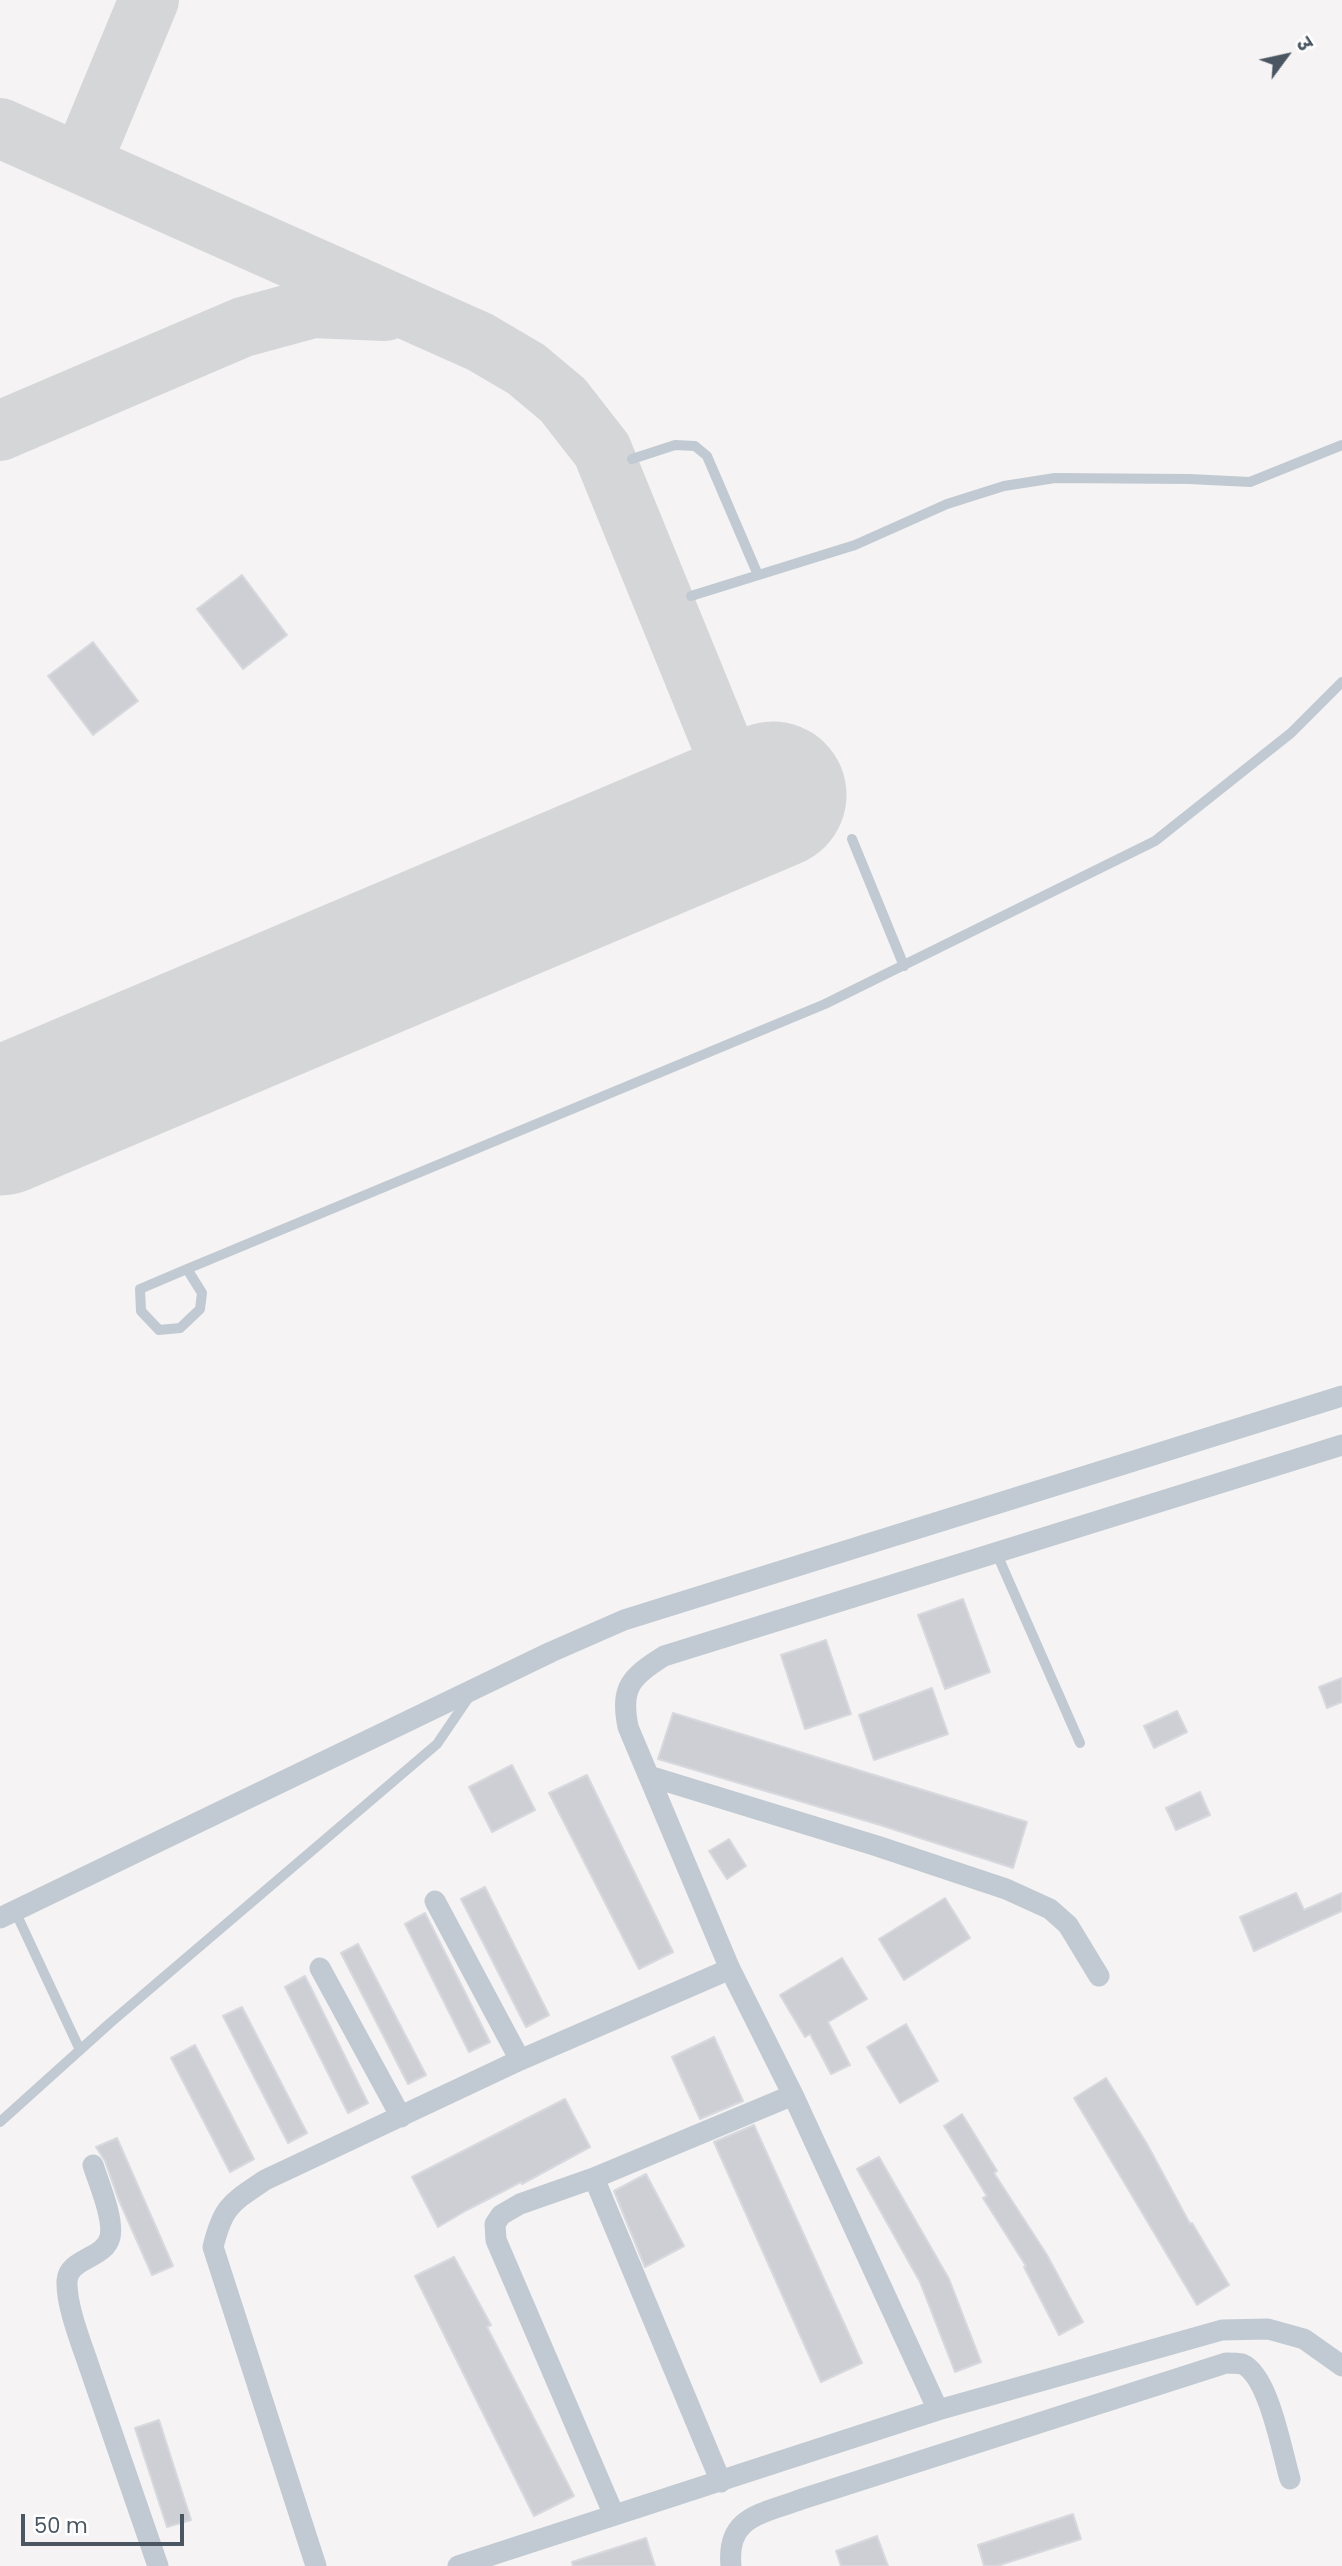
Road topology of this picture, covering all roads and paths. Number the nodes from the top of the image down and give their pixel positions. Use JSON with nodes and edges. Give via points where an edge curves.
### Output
{"nodes":[{"id":1,"x":1342,"y":444,"type":"edge"},
{"id":2,"x":632,"y":459,"type":"dead end"},
{"id":3,"x":758,"y":575,"type":"junction"},
{"id":4,"x":691,"y":596,"type":"dead end"},
{"id":5,"x":1342,"y":682,"type":"edge"},
{"id":6,"x":852,"y":839,"type":"dead end"},
{"id":7,"x":904,"y":966,"type":"junction"},
{"id":8,"x":187,"y":1269,"type":"junction"},
{"id":9,"x":1342,"y":1395,"type":"edge"},
{"id":10,"x":1342,"y":1445,"type":"edge"},
{"id":11,"x":996,"y":1552,"type":"junction"},
{"id":12,"x":473,"y":1690,"type":"junction"},
{"id":13,"x":1080,"y":1743,"type":"dead end"},
{"id":14,"x":649,"y":1776,"type":"junction"},
{"id":15,"x":435,"y":1901,"type":"dead end"},
{"id":16,"x":7,"y":1914,"type":"edge"},
{"id":17,"x":320,"y":1968,"type":"dead end"},
{"id":18,"x":730,"y":1969,"type":"junction"},
{"id":19,"x":1099,"y":1976,"type":"dead end"},
{"id":20,"x":80,"y":2050,"type":"junction"},
{"id":21,"x":520,"y":2060,"type":"junction"},
{"id":22,"x":793,"y":2095,"type":"junction"},
{"id":23,"x":401,"y":2118,"type":"junction"},
{"id":24,"x":0,"y":2122,"type":"edge"},
{"id":25,"x":93,"y":2165,"type":"dead end"},
{"id":26,"x":594,"y":2178,"type":"junction"},
{"id":27,"x":1342,"y":2366,"type":"edge"},
{"id":28,"x":937,"y":2410,"type":"junction"},
{"id":29,"x":1290,"y":2479,"type":"dead end"},
{"id":30,"x":721,"y":2482,"type":"junction"},
{"id":31,"x":614,"y":2515,"type":"junction"},
{"id":32,"x":158,"y":2566,"type":"edge"},
{"id":33,"x":316,"y":2566,"type":"edge"},
{"id":34,"x":458,"y":2566,"type":"edge"},
{"id":35,"x":732,"y":2566,"type":"edge"}],
"edges":[{"from":1,"to":3,"type":"lane","via":[[1250,482],[1055,478],[1004,486],[947,504],[855,545]]},
{"from":2,"to":3,"type":"lane","via":[[675,445],[695,446],[707,456]]},
{"from":3,"to":4,"type":"lane"},
{"from":5,"to":7,"type":"lane","via":[[1291,733],[1155,841]]},
{"from":6,"to":7,"type":"lane"},
{"from":7,"to":8,"type":"lane","via":[[825,1004]]},
{"from":8,"to":8,"type":"lane","via":[[140,1290],[141,1311],[159,1330],[180,1328],[200,1309],[202,1293]]},
{"from":9,"to":12,"type":"street","via":[[624,1620]]},
{"from":10,"to":11,"type":"street"},
{"from":11,"to":13,"type":"lane"},
{"from":11,"to":14,"type":"street","via":[[664,1656],[645,1668],[629,1687],[624,1705],[628,1727]]},
{"from":12,"to":16,"type":"street"},
{"from":12,"to":20,"type":"lane","via":[[437,1744]]},
{"from":14,"to":18,"type":"street"},
{"from":14,"to":19,"type":"street","via":[[1006,1889],[1050,1909],[1068,1925]]},
{"from":15,"to":21,"type":"street"},
{"from":16,"to":20,"type":"lane"},
{"from":17,"to":23,"type":"street"},
{"from":18,"to":21,"type":"street"},
{"from":18,"to":22,"type":"street"},
{"from":20,"to":24,"type":"lane"},
{"from":21,"to":23,"type":"street"},
{"from":22,"to":26,"type":"street"},
{"from":22,"to":28,"type":"street"},
{"from":23,"to":33,"type":"street","via":[[265,2180],[234,2201],[219,2221],[213,2248]]},
{"from":25,"to":32,"type":"street","via":[[110,2236],[106,2246],[70,2272],[69,2300]]},
{"from":26,"to":30,"type":"street"},
{"from":26,"to":31,"type":"street","via":[[520,2204],[495,2224],[496,2240]]},
{"from":27,"to":28,"type":"street","via":[[1304,2339],[1268,2329],[1222,2330]]},
{"from":28,"to":30,"type":"street"},
{"from":29,"to":35,"type":"street","via":[[1264,2392],[1242,2364],[1226,2363],[751,2518],[737,2529],[729,2547]]},
{"from":30,"to":31,"type":"street"},
{"from":31,"to":34,"type":"street"}]}
